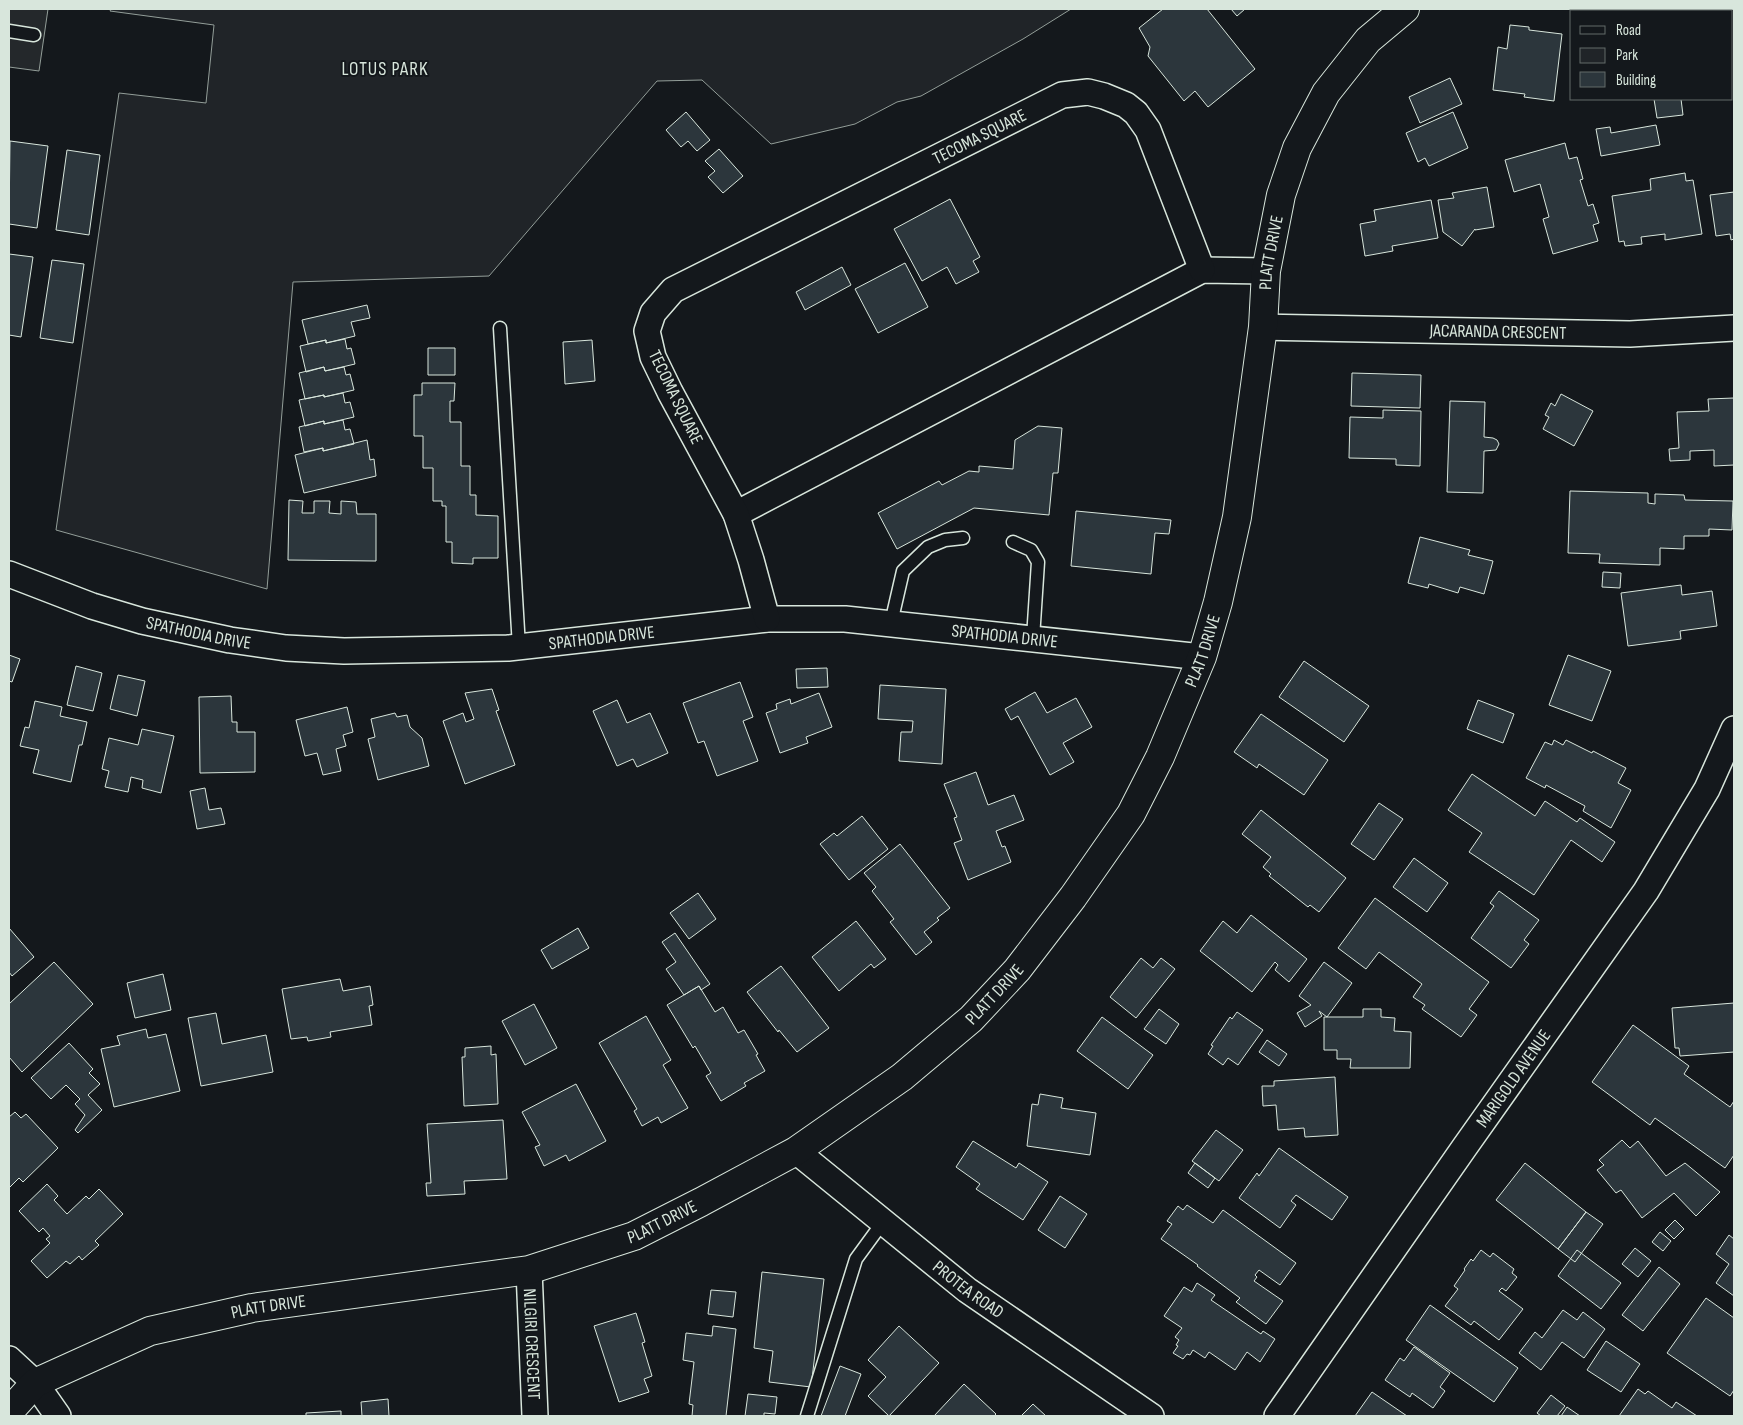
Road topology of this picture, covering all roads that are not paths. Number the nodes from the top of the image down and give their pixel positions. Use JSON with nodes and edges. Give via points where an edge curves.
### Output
{"nodes":[{"id":1,"x":1405,"y":9,"type":"edge"},
{"id":2,"x":9,"y":31,"type":"edge"},
{"id":3,"x":34,"y":35,"type":"dead end"},
{"id":4,"x":1202,"y":270,"type":"junction"},
{"id":5,"x":1266,"y":271,"type":"junction"},
{"id":6,"x":1263,"y":327,"type":"junction"},
{"id":7,"x":500,"y":328,"type":"dead end"},
{"id":8,"x":1734,"y":328,"type":"edge"},
{"id":9,"x":736,"y":514,"type":"junction"},
{"id":10,"x":963,"y":538,"type":"dead end"},
{"id":11,"x":1013,"y":542,"type":"dead end"},
{"id":12,"x":9,"y":574,"type":"edge"},
{"id":13,"x":767,"y":619,"type":"junction"},
{"id":14,"x":892,"y":623,"type":"junction"},
{"id":15,"x":1033,"y":638,"type":"junction"},
{"id":16,"x":519,"y":647,"type":"junction"},
{"id":17,"x":1202,"y":657,"type":"junction"},
{"id":18,"x":1734,"y":729,"type":"edge"},
{"id":19,"x":796,"y":1151,"type":"junction"},
{"id":20,"x":883,"y":1222,"type":"junction"},
{"id":21,"x":529,"y":1270,"type":"junction"},
{"id":22,"x":9,"y":1359,"type":"edge"},
{"id":23,"x":34,"y":1383,"type":"junction"},
{"id":24,"x":9,"y":1412,"type":"edge"},
{"id":25,"x":58,"y":1416,"type":"edge"},
{"id":26,"x":535,"y":1416,"type":"edge"},
{"id":27,"x":807,"y":1416,"type":"edge"},
{"id":28,"x":1151,"y":1416,"type":"edge"},
{"id":29,"x":1277,"y":1416,"type":"edge"}],
"edges":[{"from":1,"to":5,"type":"street","name":"PLATT DRIVE","via":[[1368,40],[1326,93],[1305,132],[1281,195]]},
{"from":2,"to":3,"type":"lane"},
{"from":4,"to":5,"type":"street"},
{"from":4,"to":9,"type":"street"},
{"from":4,"to":9,"type":"street","name":"TECOMA SQUARE","via":[[1148,130],[1126,105],[1088,92],[1062,95],[673,290],[653,313],[650,322],[648,331],[653,357]]},
{"from":5,"to":6,"type":"street","name":"PLATT DRIVE"},
{"from":6,"to":8,"type":"street","name":"JACARANDA CRESCENT","via":[[1630,334]]},
{"from":6,"to":17,"type":"street","name":"PLATT DRIVE","via":[[1238,517]]},
{"from":7,"to":16,"type":"lane"},
{"from":9,"to":13,"type":"street","name":"TECOMA SQUARE"},
{"from":10,"to":14,"type":"lane","via":[[945,540],[928,547],[902,570]]},
{"from":11,"to":15,"type":"lane","via":[[1031,550],[1038,562]]},
{"from":12,"to":16,"type":"street","name":"SPATHODIA DRIVE","via":[[92,606],[142,621],[230,640],[286,648],[344,651]]},
{"from":13,"to":14,"type":"street","name":"SPATHODIA DRIVE"},
{"from":13,"to":16,"type":"street","name":"SPATHODIA DRIVE"},
{"from":14,"to":15,"type":"street","name":"SPATHODIA DRIVE"},
{"from":15,"to":17,"type":"street","name":"SPATHODIA DRIVE"},
{"from":17,"to":19,"type":"street","name":"PLATT DRIVE","via":[[1160,757],[1131,814],[1017,970],[971,1019],[916,1066]]},
{"from":18,"to":29,"type":"street","name":"MARIGOLD AVENUE","via":[[1707,789],[1646,891]]},
{"from":19,"to":20,"type":"street","name":"PROTEA ROAD"},
{"from":19,"to":21,"type":"street","name":"PLATT DRIVE","via":[[634,1236]]},
{"from":20,"to":27,"type":"lane","via":[[856,1259]]},
{"from":20,"to":28,"type":"street","name":"PROTEA ROAD","via":[[967,1290]]},
{"from":21,"to":23,"type":"street","name":"PLATT DRIVE","via":[[252,1308],[150,1331]]},
{"from":21,"to":26,"type":"street","name":"NILGIRI CRESCENT"},
{"from":22,"to":23,"type":"street"},
{"from":23,"to":24,"type":"street","name":"PLATT DRIVE"},
{"from":23,"to":25,"type":"street"}]}
